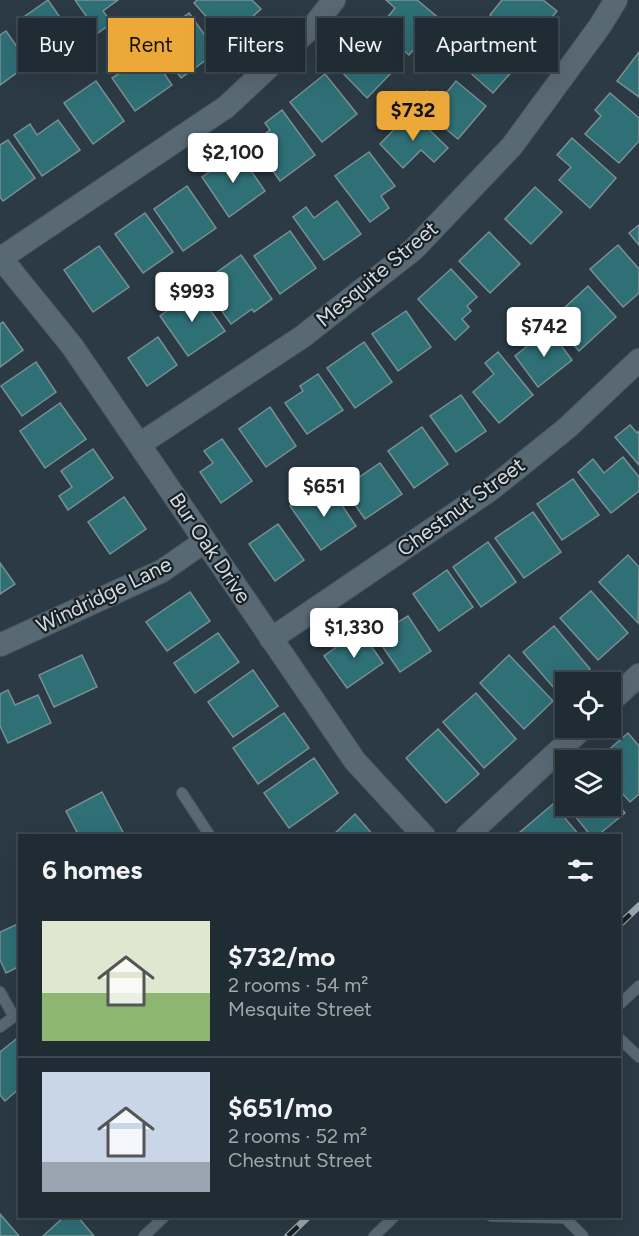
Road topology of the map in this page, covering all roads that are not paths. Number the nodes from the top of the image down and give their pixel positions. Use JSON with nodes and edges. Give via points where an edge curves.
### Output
{"nodes":[{"id":1,"x":334,"y":0,"type":"edge"},
{"id":2,"x":616,"y":0,"type":"edge"},
{"id":3,"x":0,"y":258,"type":"edge"},
{"id":4,"x":639,"y":360,"type":"edge"},
{"id":5,"x":140,"y":444,"type":"junction"},
{"id":6,"x":205,"y":541,"type":"junction"},
{"id":7,"x":271,"y":639,"type":"junction"},
{"id":8,"x":0,"y":645,"type":"edge"},
{"id":9,"x":639,"y":675,"type":"edge"},
{"id":10,"x":621,"y":692,"type":"edge"},
{"id":11,"x":572,"y":738,"type":"edge"},
{"id":12,"x":182,"y":793,"type":"dead end"},
{"id":13,"x":209,"y":834,"type":"edge"},
{"id":14,"x":422,"y":834,"type":"edge"},
{"id":15,"x":468,"y":834,"type":"edge"},
{"id":16,"x":639,"y":986,"type":"edge"},
{"id":17,"x":0,"y":992,"type":"edge"},
{"id":18,"x":621,"y":1003,"type":"edge"},
{"id":19,"x":17,"y":1015,"type":"edge"},
{"id":20,"x":0,"y":1027,"type":"edge"},
{"id":21,"x":621,"y":1040,"type":"edge"},
{"id":22,"x":639,"y":1057,"type":"edge"},
{"id":23,"x":163,"y":1218,"type":"edge"},
{"id":24,"x":393,"y":1218,"type":"edge"},
{"id":25,"x":565,"y":1218,"type":"edge"},
{"id":26,"x":144,"y":1236,"type":"edge"},
{"id":27,"x":374,"y":1236,"type":"edge"},
{"id":28,"x":583,"y":1236,"type":"edge"}],
"edges":[{"from":1,"to":3,"type":"street","via":[[316,23],[226,107]]},
{"from":2,"to":5,"type":"street","name":"Mesquite Street","via":[[512,146],[414,249],[302,337]]},
{"from":3,"to":5,"type":"street","name":"Bur Oak Drive","via":[[72,346]]},
{"from":4,"to":7,"type":"street","name":"Chestnut Street","via":[[567,428],[490,490]]},
{"from":5,"to":6,"type":"street","name":"Bur Oak Drive"},
{"from":6,"to":7,"type":"street","name":"Bur Oak Drive"},
{"from":6,"to":8,"type":"street","name":"Windridge Lane","via":[[162,572]]},
{"from":7,"to":14,"type":"street","name":"Bur Oak Drive","via":[[355,761]]},
{"from":9,"to":10,"type":"street"},
{"from":11,"to":15,"type":"street"},
{"from":12,"to":13,"type":"lane"},
{"from":16,"to":18,"type":"lane"},
{"from":17,"to":19,"type":"lane"},
{"from":19,"to":20,"type":"lane"},
{"from":21,"to":22,"type":"lane"},
{"from":23,"to":26,"type":"lane"},
{"from":24,"to":27,"type":"lane"},
{"from":25,"to":28,"type":"lane"}]}
